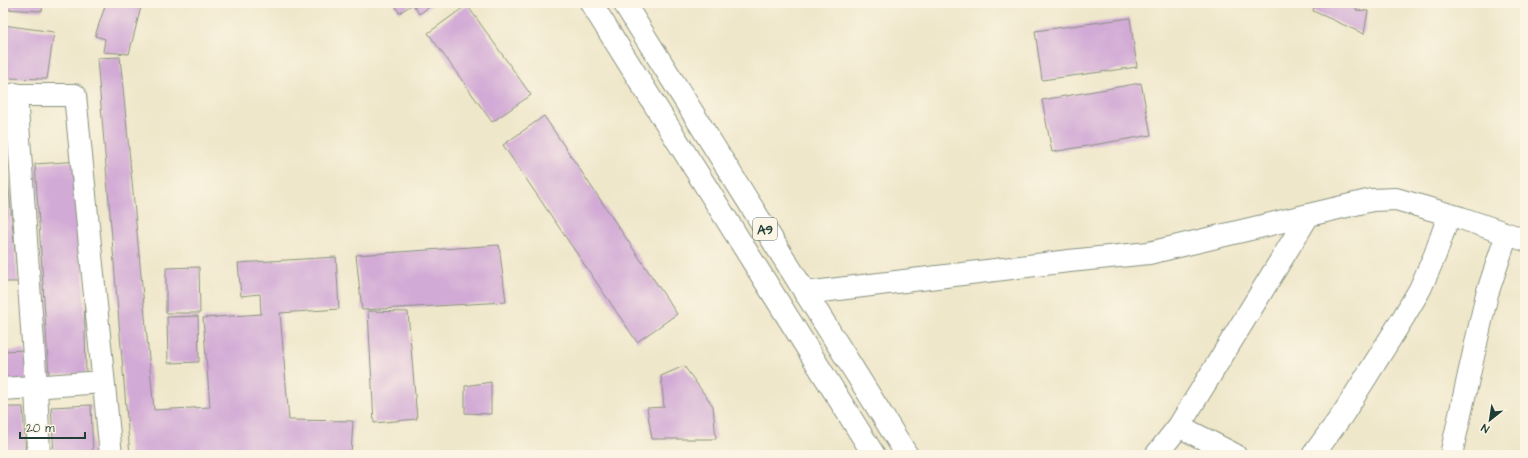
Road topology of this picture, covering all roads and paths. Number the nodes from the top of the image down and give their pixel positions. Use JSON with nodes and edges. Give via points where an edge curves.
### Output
{"nodes":[{"id":1,"x":591,"y":3,"type":"edge"},
{"id":2,"x":624,"y":3,"type":"edge"},
{"id":3,"x":10,"y":94,"type":"edge"},
{"id":4,"x":1449,"y":215,"type":"junction"},
{"id":5,"x":1308,"y":216,"type":"junction"},
{"id":6,"x":1516,"y":237,"type":"edge"},
{"id":7,"x":806,"y":293,"type":"junction"},
{"id":8,"x":103,"y":382,"type":"junction"},
{"id":9,"x":36,"y":387,"type":"junction"},
{"id":10,"x":3,"y":389,"type":"edge"},
{"id":11,"x":1179,"y":426,"type":"junction"},
{"id":12,"x":39,"y":455,"type":"edge"},
{"id":13,"x":111,"y":455,"type":"edge"},
{"id":14,"x":874,"y":455,"type":"edge"},
{"id":15,"x":907,"y":455,"type":"edge"},
{"id":16,"x":1156,"y":455,"type":"edge"},
{"id":17,"x":1235,"y":455,"type":"edge"},
{"id":18,"x":1313,"y":455,"type":"edge"},
{"id":19,"x":1452,"y":455,"type":"edge"}],
"edges":[{"from":1,"to":14,"type":"main road","number":"A9"},
{"from":2,"to":7,"type":"main road","number":"A9"},
{"from":3,"to":8,"type":"main road","via":[[75,95]]},
{"from":3,"to":9,"type":"main road"},
{"from":4,"to":5,"type":"main road","via":[[1396,199],[1372,200]]},
{"from":4,"to":6,"type":"main road"},
{"from":4,"to":18,"type":"main road","via":[[1420,289],[1343,414]]},
{"from":5,"to":7,"type":"main road","via":[[1149,253]]},
{"from":5,"to":11,"type":"main road"},
{"from":6,"to":19,"type":"main road","via":[[1487,294]]},
{"from":7,"to":15,"type":"main road","number":"A9"},
{"from":8,"to":9,"type":"main road"},
{"from":8,"to":13,"type":"main road"},
{"from":9,"to":10,"type":"main road"},
{"from":9,"to":12,"type":"main road"},
{"from":11,"to":16,"type":"main road"},
{"from":11,"to":17,"type":"main road"}]}
